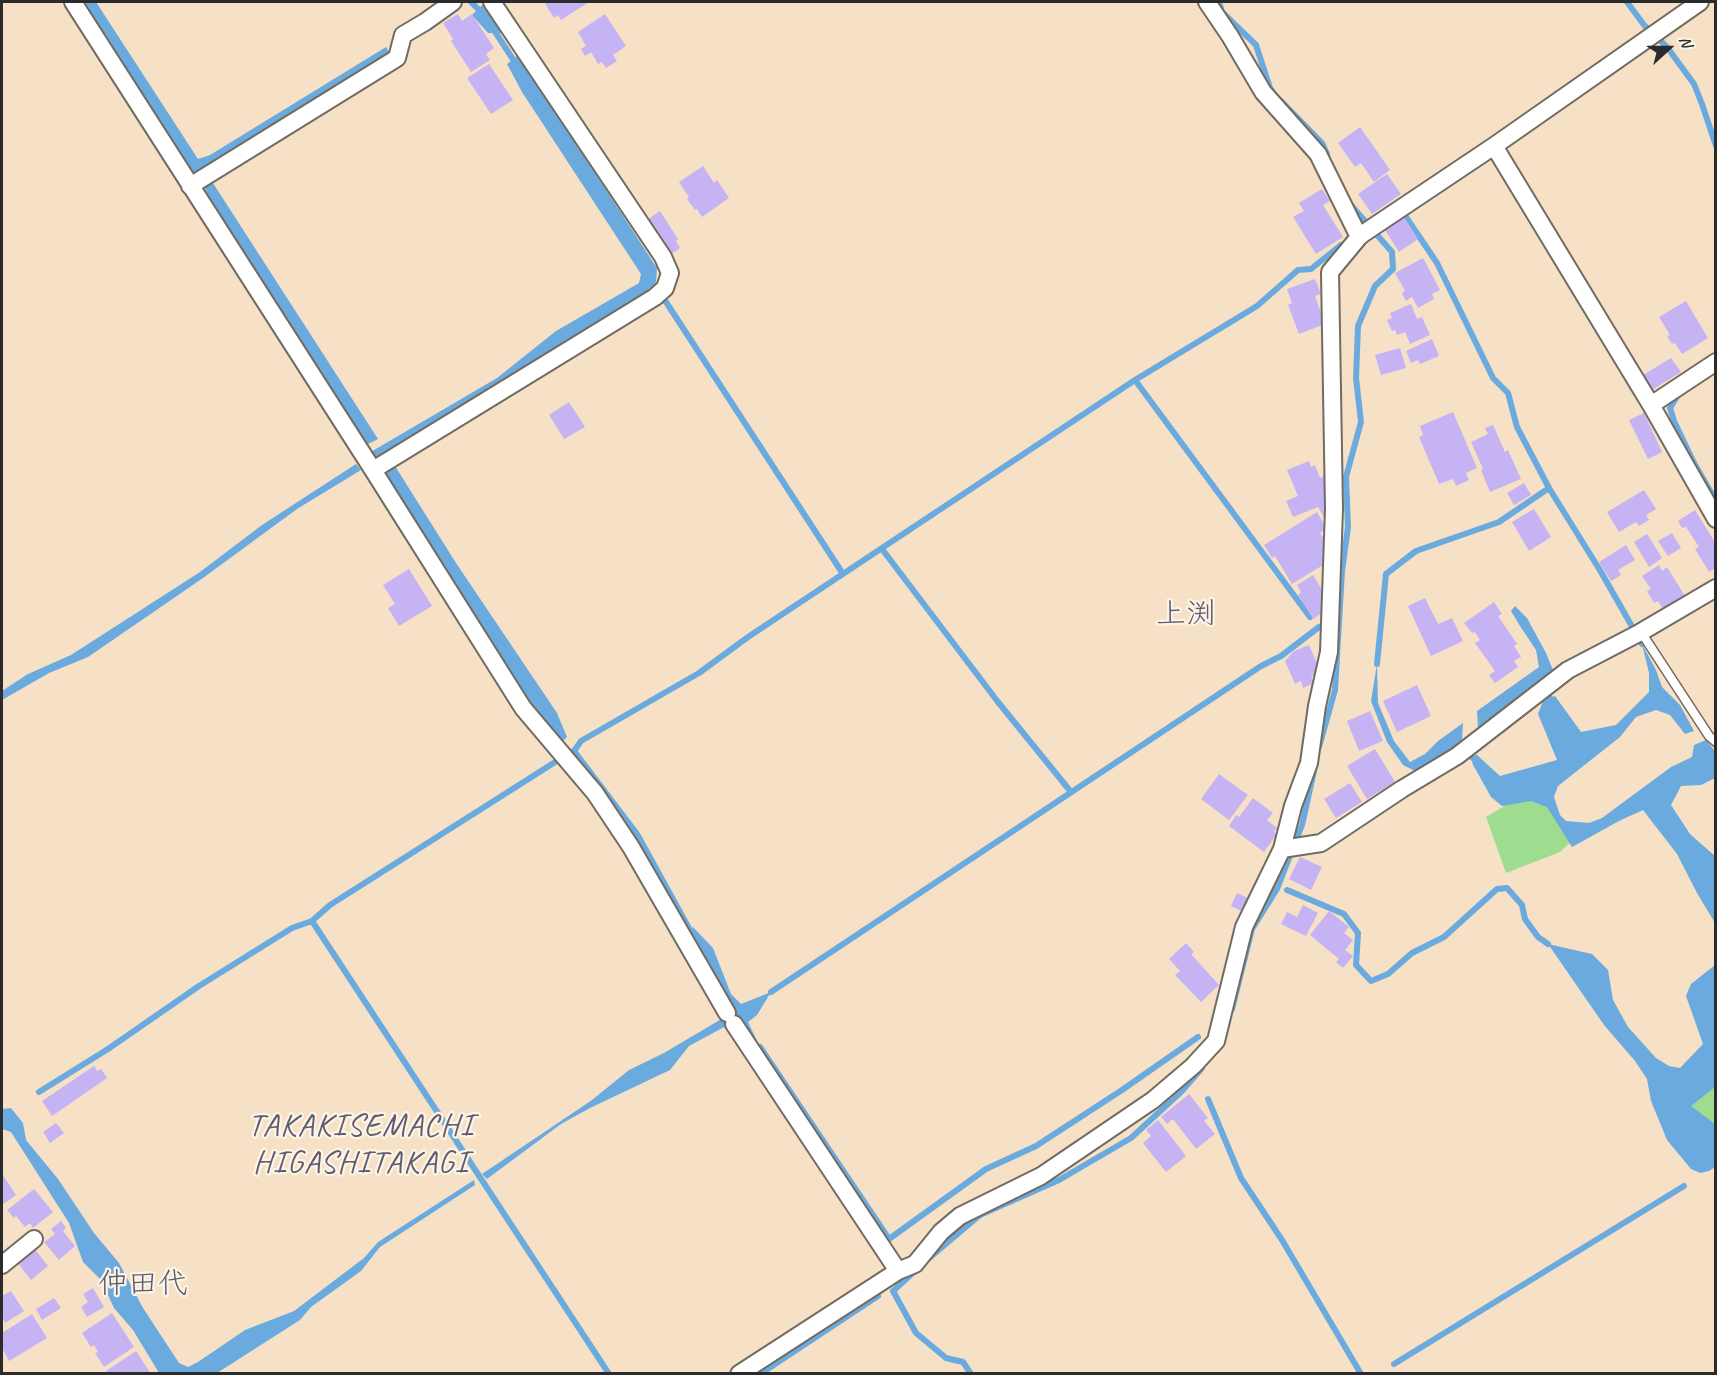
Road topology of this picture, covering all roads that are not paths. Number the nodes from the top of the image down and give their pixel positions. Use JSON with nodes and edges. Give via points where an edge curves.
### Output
{"nodes":[{"id":1,"x":73,"y":2,"type":"edge"},
{"id":2,"x":453,"y":2,"type":"edge"},
{"id":3,"x":492,"y":2,"type":"edge"},
{"id":4,"x":1207,"y":2,"type":"edge"},
{"id":5,"x":1701,"y":2,"type":"edge"},
{"id":6,"x":1494,"y":146,"type":"junction"},
{"id":7,"x":190,"y":186,"type":"junction"},
{"id":8,"x":1367,"y":231,"type":"junction"},
{"id":9,"x":1716,"y":362,"type":"edge"},
{"id":10,"x":1651,"y":405,"type":"junction"},
{"id":11,"x":369,"y":463,"type":"junction"},
{"id":12,"x":1716,"y":519,"type":"edge"},
{"id":13,"x":1716,"y":588,"type":"edge"},
{"id":14,"x":1636,"y":635,"type":"junction"},
{"id":15,"x":1716,"y":742,"type":"edge"},
{"id":16,"x":1282,"y":849,"type":"junction"},
{"id":17,"x":34,"y":1239,"type":"dead end"},
{"id":18,"x":2,"y":1265,"type":"edge"},
{"id":19,"x":898,"y":1271,"type":"junction"},
{"id":20,"x":739,"y":1374,"type":"edge"}],
"edges":[{"from":1,"to":7,"type":"street"},
{"from":2,"to":7,"type":"street","via":[[403,35],[397,58]]},
{"from":3,"to":11,"type":"street","via":[[670,273],[660,293]]},
{"from":4,"to":8,"type":"street","via":[[1263,92],[1318,154]]},
{"from":5,"to":6,"type":"street"},
{"from":6,"to":8,"type":"street"},
{"from":6,"to":10,"type":"street"},
{"from":7,"to":11,"type":"street"},
{"from":8,"to":16,"type":"street","via":[[1330,272],[1334,509],[1329,652],[1308,763]]},
{"from":9,"to":10,"type":"street"},
{"from":10,"to":12,"type":"street"},
{"from":11,"to":19,"type":"street","via":[[523,708],[595,793],[632,847],[731,1018]]},
{"from":13,"to":14,"type":"street"},
{"from":14,"to":15,"type":"lane"},
{"from":14,"to":16,"type":"street","via":[[1568,670],[1463,752],[1321,843]]},
{"from":16,"to":19,"type":"street","via":[[1244,927],[1216,1041],[1154,1100],[1041,1176],[960,1216],[915,1264]]},
{"from":17,"to":18,"type":"street"},
{"from":19,"to":20,"type":"street"}]}
